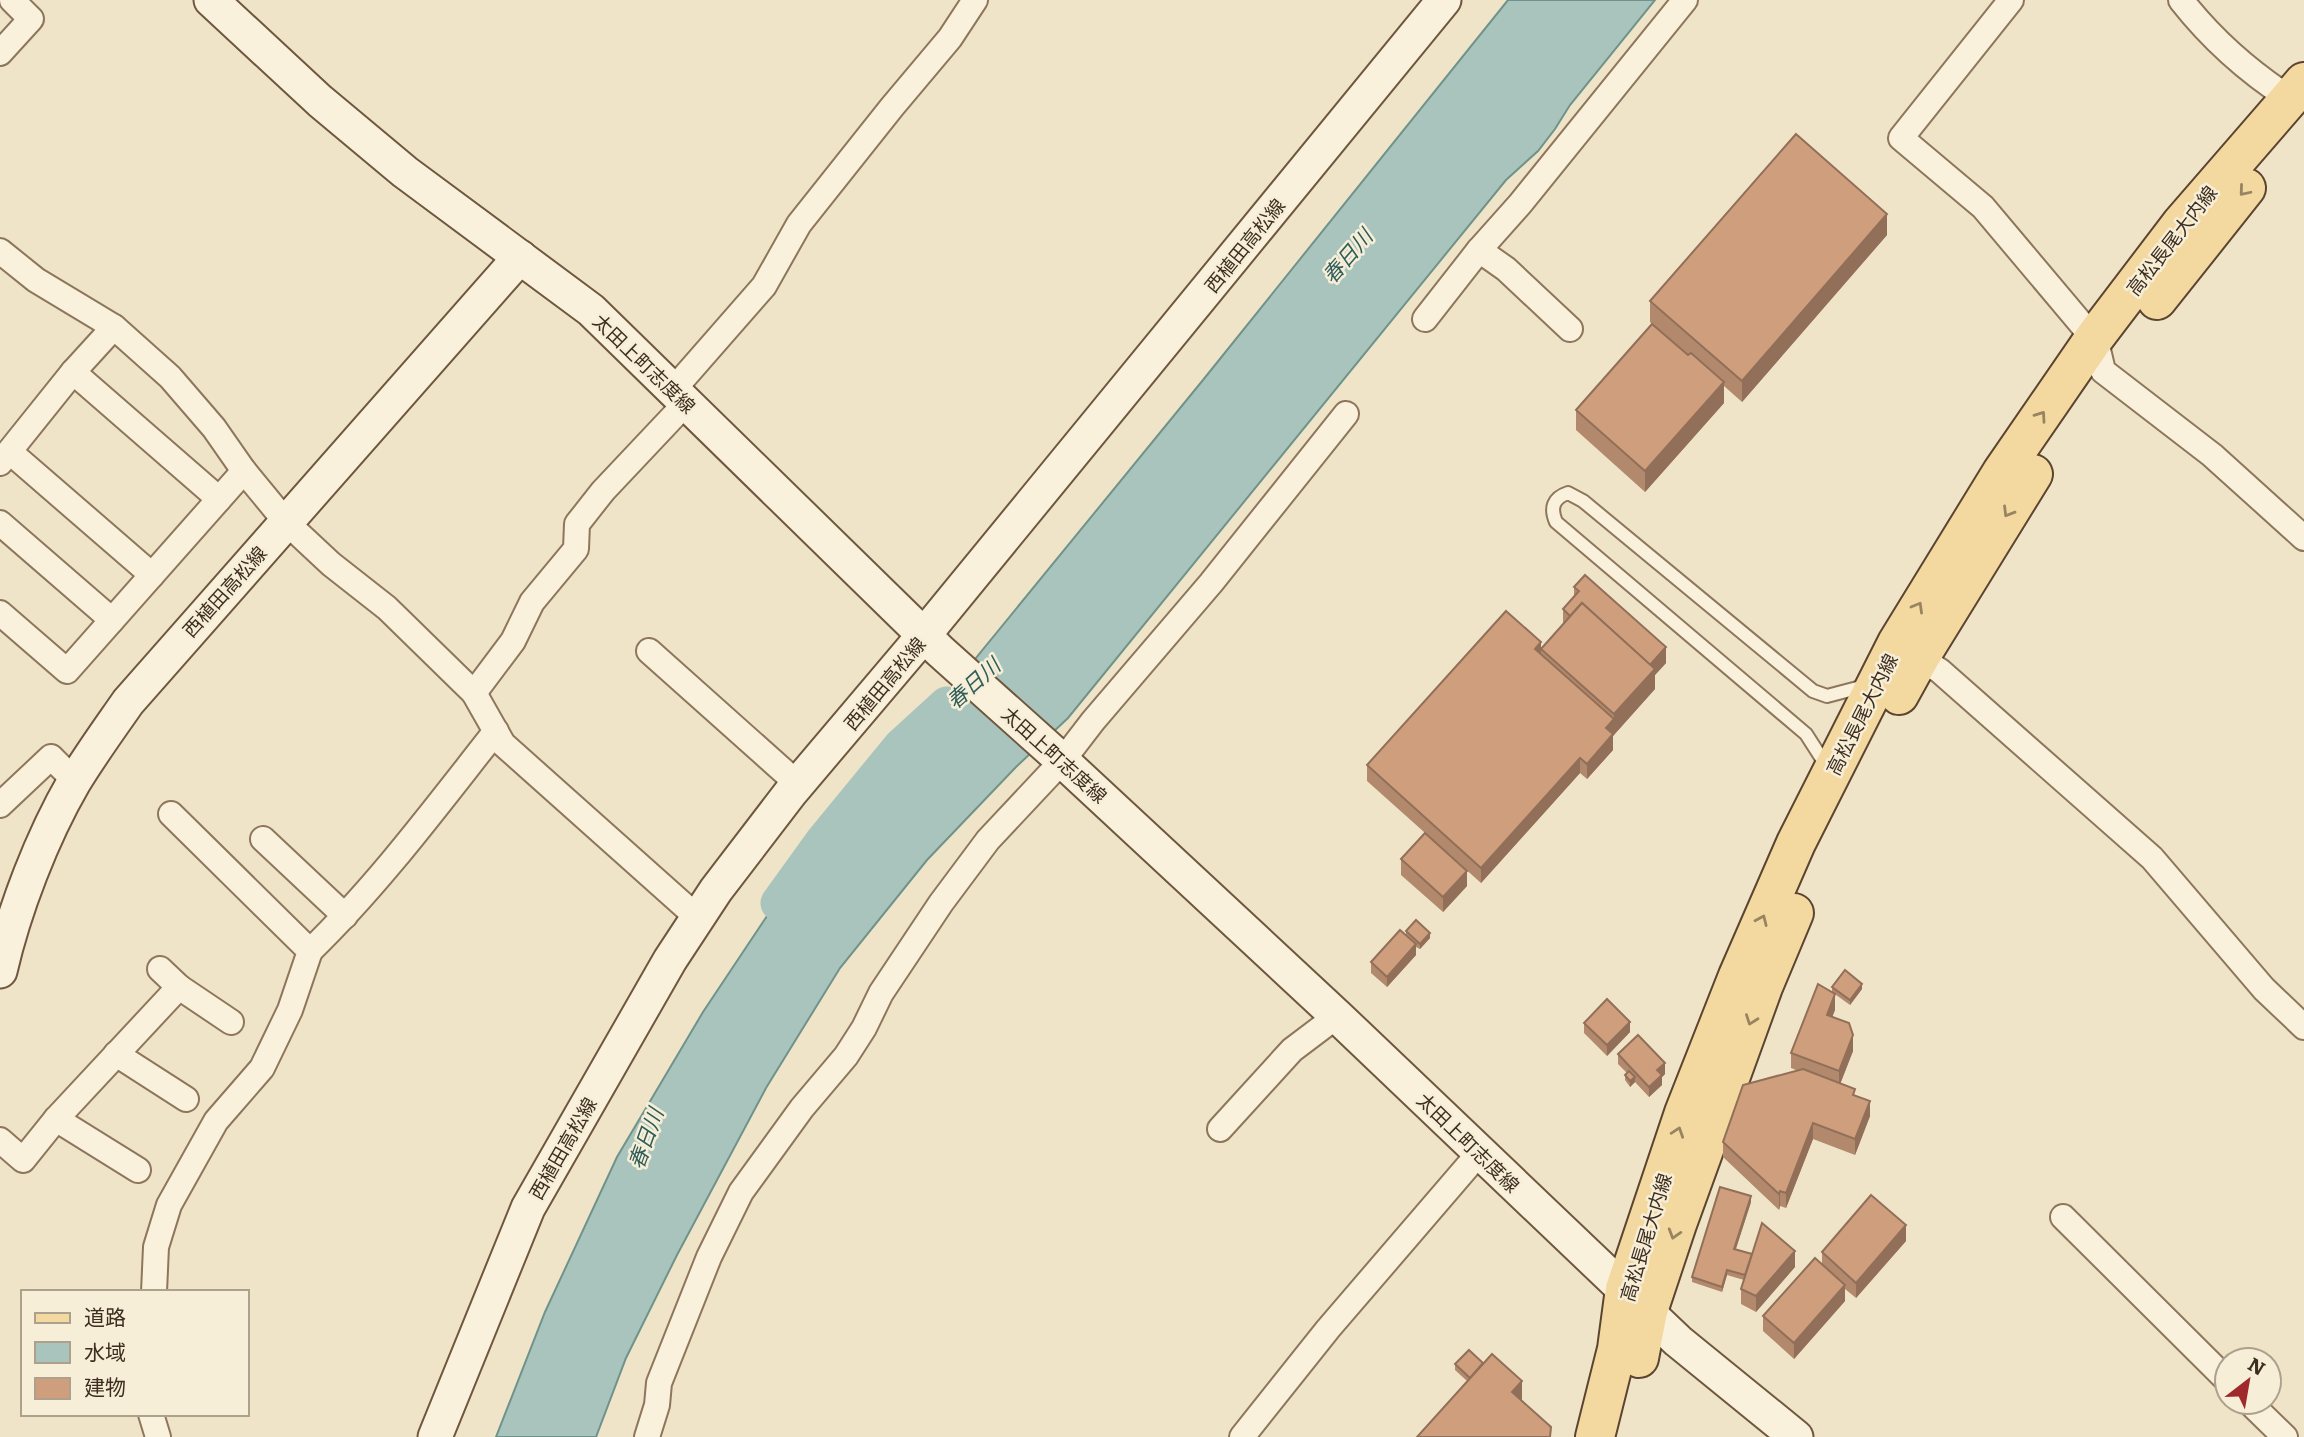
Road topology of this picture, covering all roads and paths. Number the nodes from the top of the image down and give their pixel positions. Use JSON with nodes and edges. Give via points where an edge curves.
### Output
{"nodes":[{"id":1,"x":12,"y":0,"type":"edge"},
{"id":2,"x":211,"y":0,"type":"edge"},
{"id":3,"x":975,"y":0,"type":"edge"},
{"id":4,"x":1444,"y":0,"type":"edge"},
{"id":5,"x":1685,"y":0,"type":"edge"},
{"id":6,"x":2011,"y":0,"type":"edge"},
{"id":7,"x":2180,"y":0,"type":"edge"},
{"id":8,"x":0,"y":53,"type":"edge"},
{"id":9,"x":2299,"y":100,"type":"edge"},
{"id":10,"x":1479,"y":250,"type":"junction"},
{"id":11,"x":0,"y":251,"type":"edge"},
{"id":12,"x":520,"y":257,"type":"junction"},
{"id":13,"x":1424,"y":319,"type":"dead end"},
{"id":14,"x":114,"y":327,"type":"junction"},
{"id":15,"x":1570,"y":329,"type":"dead end"},
{"id":16,"x":2099,"y":354,"type":"junction"},
{"id":17,"x":73,"y":373,"type":"junction"},
{"id":18,"x":680,"y":396,"type":"junction"},
{"id":19,"x":1346,"y":414,"type":"dead end"},
{"id":20,"x":5,"y":458,"type":"edge"},
{"id":21,"x":244,"y":471,"type":"junction"},
{"id":22,"x":219,"y":499,"type":"junction"},
{"id":23,"x":286,"y":522,"type":"junction"},
{"id":24,"x":0,"y":523,"type":"edge"},
{"id":25,"x":2304,"y":538,"type":"edge"},
{"id":26,"x":152,"y":575,"type":"junction"},
{"id":27,"x":0,"y":613,"type":"edge"},
{"id":28,"x":112,"y":620,"type":"junction"},
{"id":29,"x":932,"y":643,"type":"junction"},
{"id":30,"x":1908,"y":650,"type":"junction"},
{"id":31,"x":649,"y":651,"type":"dead end"},
{"id":32,"x":1877,"y":683,"type":"junction"},
{"id":33,"x":474,"y":693,"type":"junction"},
{"id":34,"x":496,"y":731,"type":"junction"},
{"id":35,"x":1058,"y":756,"type":"junction"},
{"id":36,"x":1827,"y":780,"type":"junction"},
{"id":37,"x":75,"y":781,"type":"junction"},
{"id":38,"x":798,"y":784,"type":"junction"},
{"id":39,"x":1,"y":802,"type":"edge"},
{"id":40,"x":171,"y":814,"type":"dead end"},
{"id":41,"x":263,"y":839,"type":"dead end"},
{"id":42,"x":345,"y":916,"type":"junction"},
{"id":43,"x":698,"y":918,"type":"junction"},
{"id":44,"x":310,"y":951,"type":"junction"},
{"id":45,"x":160,"y":969,"type":"dead end"},
{"id":46,"x":0,"y":971,"type":"edge"},
{"id":47,"x":179,"y":987,"type":"junction"},
{"id":48,"x":1337,"y":1016,"type":"junction"},
{"id":49,"x":231,"y":1022,"type":"dead end"},
{"id":50,"x":2304,"y":1027,"type":"edge"},
{"id":51,"x":116,"y":1054,"type":"junction"},
{"id":52,"x":186,"y":1099,"type":"dead end"},
{"id":53,"x":56,"y":1119,"type":"junction"},
{"id":54,"x":1220,"y":1129,"type":"dead end"},
{"id":55,"x":0,"y":1140,"type":"edge"},
{"id":56,"x":1480,"y":1152,"type":"junction"},
{"id":57,"x":138,"y":1170,"type":"dead end"},
{"id":58,"x":2063,"y":1217,"type":"dead end"},
{"id":59,"x":154,"y":1290,"type":"edge"},
{"id":60,"x":1636,"y":1300,"type":"junction"},
{"id":61,"x":2213,"y":1366,"type":"edge"},
{"id":62,"x":151,"y":1416,"type":"edge"},
{"id":63,"x":2263,"y":1416,"type":"edge"},
{"id":64,"x":158,"y":1437,"type":"edge"},
{"id":65,"x":435,"y":1437,"type":"edge"},
{"id":66,"x":647,"y":1437,"type":"edge"},
{"id":67,"x":1242,"y":1437,"type":"edge"},
{"id":68,"x":1595,"y":1437,"type":"edge"},
{"id":69,"x":1620,"y":1437,"type":"edge"},
{"id":70,"x":1796,"y":1437,"type":"edge"},
{"id":71,"x":2285,"y":1437,"type":"edge"}],
"edges":[{"from":1,"to":8,"type":"street","via":[[32,19]]},
{"from":2,"to":12,"type":"main road","name":"太田上町志度線","via":[[395,163]]},
{"from":3,"to":18,"type":"street","via":[[950,38],[799,224],[764,286]]},
{"from":4,"to":29,"type":"main road","name":"西植田高松線"},
{"from":5,"to":10,"type":"street"},
{"from":6,"to":16,"type":"street","via":[[1901,138],[1983,207],[2084,327]]},
{"from":7,"to":9,"type":"street","via":[[2225,47]]},
{"from":9,"to":16,"type":"main road","name":"高松長尾大内線","via":[[2202,242]]},
{"from":10,"to":13,"type":"street"},
{"from":10,"to":15,"type":"street"},
{"from":11,"to":14,"type":"street","via":[[36,280]]},
{"from":12,"to":18,"type":"main road","name":"太田上町志度線","via":[[591,310]]},
{"from":12,"to":23,"type":"main road","name":"西植田高松線"},
{"from":14,"to":17,"type":"street"},
{"from":14,"to":21,"type":"street","via":[[170,377]]},
{"from":16,"to":25,"type":"street"},
{"from":16,"to":30,"type":"main road","name":"高松長尾大内線","via":[[2025,486]]},
{"from":17,"to":20,"type":"street"},
{"from":17,"to":22,"type":"street"},
{"from":18,"to":29,"type":"main road","name":"太田上町志度線"},
{"from":18,"to":33,"type":"street","via":[[577,524],[576,549],[532,602],[513,641]]},
{"from":19,"to":35,"type":"street","via":[[1211,583]]},
{"from":20,"to":26,"type":"street"},
{"from":21,"to":22,"type":"street"},
{"from":21,"to":23,"type":"street"},
{"from":22,"to":26,"type":"street"},
{"from":23,"to":33,"type":"street","via":[[387,608]]},
{"from":23,"to":37,"type":"main road","name":"西植田高松線","via":[[128,702]]},
{"from":24,"to":28,"type":"street"},
{"from":26,"to":28,"type":"street"},
{"from":27,"to":28,"type":"street","via":[[67,671]]},
{"from":29,"to":35,"type":"main road","name":"太田上町志度線"},
{"from":29,"to":38,"type":"main road","name":"西植田高松線"},
{"from":30,"to":32,"type":"main road","name":"高松長尾大内線"},
{"from":30,"to":50,"type":"street","via":[[1940,671],[2152,858],[2264,989]]},
{"from":30,"to":60,"type":"main road","name":"高松長尾大内線","one_way":true,"via":[[1884,722],[1819,854],[1763,987],[1676,1224]]},
{"from":31,"to":38,"type":"street"},
{"from":32,"to":36,"type":"main road","name":"高松長尾大内線"},
{"from":32,"to":36,"type":"lane","via":[[1827,696],[1813,691],[1583,501],[1568,493],[1553,504],[1556,522],[1806,734],[1824,762]]},
{"from":33,"to":34,"type":"street"},
{"from":34,"to":42,"type":"street"},
{"from":34,"to":43,"type":"street","via":[[503,744]]},
{"from":35,"to":48,"type":"main road","name":"太田上町志度線"},
{"from":35,"to":66,"type":"street","via":[[941,903],[846,1056],[741,1192],[709,1257],[659,1383]]},
{"from":60,"to":36,"type":"main road","name":"高松長尾大内線","one_way":true,"via":[[1684,1113],[1738,976]]},
{"from":37,"to":39,"type":"street","via":[[51,757]]},
{"from":37,"to":46,"type":"main road","name":"西植田高松線","via":[[29,879]]},
{"from":38,"to":43,"type":"main road","name":"西植田高松線"},
{"from":40,"to":44,"type":"street"},
{"from":41,"to":42,"type":"street"},
{"from":42,"to":44,"type":"street"},
{"from":43,"to":65,"type":"main road","name":"西植田高松線","via":[[528,1208]]},
{"from":44,"to":59,"type":"street","via":[[290,1010],[262,1068],[216,1121],[169,1205],[156,1247]]},
{"from":45,"to":47,"type":"street"},
{"from":47,"to":49,"type":"street"},
{"from":47,"to":51,"type":"street"},
{"from":48,"to":54,"type":"street","via":[[1292,1050]]},
{"from":48,"to":56,"type":"main road","name":"太田上町志度線"},
{"from":51,"to":52,"type":"street"},
{"from":51,"to":53,"type":"street"},
{"from":53,"to":55,"type":"street","via":[[23,1160]]},
{"from":53,"to":57,"type":"street"},
{"from":56,"to":60,"type":"main road","name":"太田上町志度線"},
{"from":56,"to":67,"type":"street"},
{"from":58,"to":61,"type":"street"},
{"from":60,"to":68,"type":"main road","name":"高松長尾大内線","via":[[1617,1349]]},
{"from":60,"to":69,"type":"main road","name":"高松長尾大内線","via":[[1638,1366]]},
{"from":60,"to":70,"type":"main road","name":"太田上町志度線","via":[[1692,1354]]},
{"from":62,"to":64,"type":"street"},
{"from":63,"to":71,"type":"street"}]}
